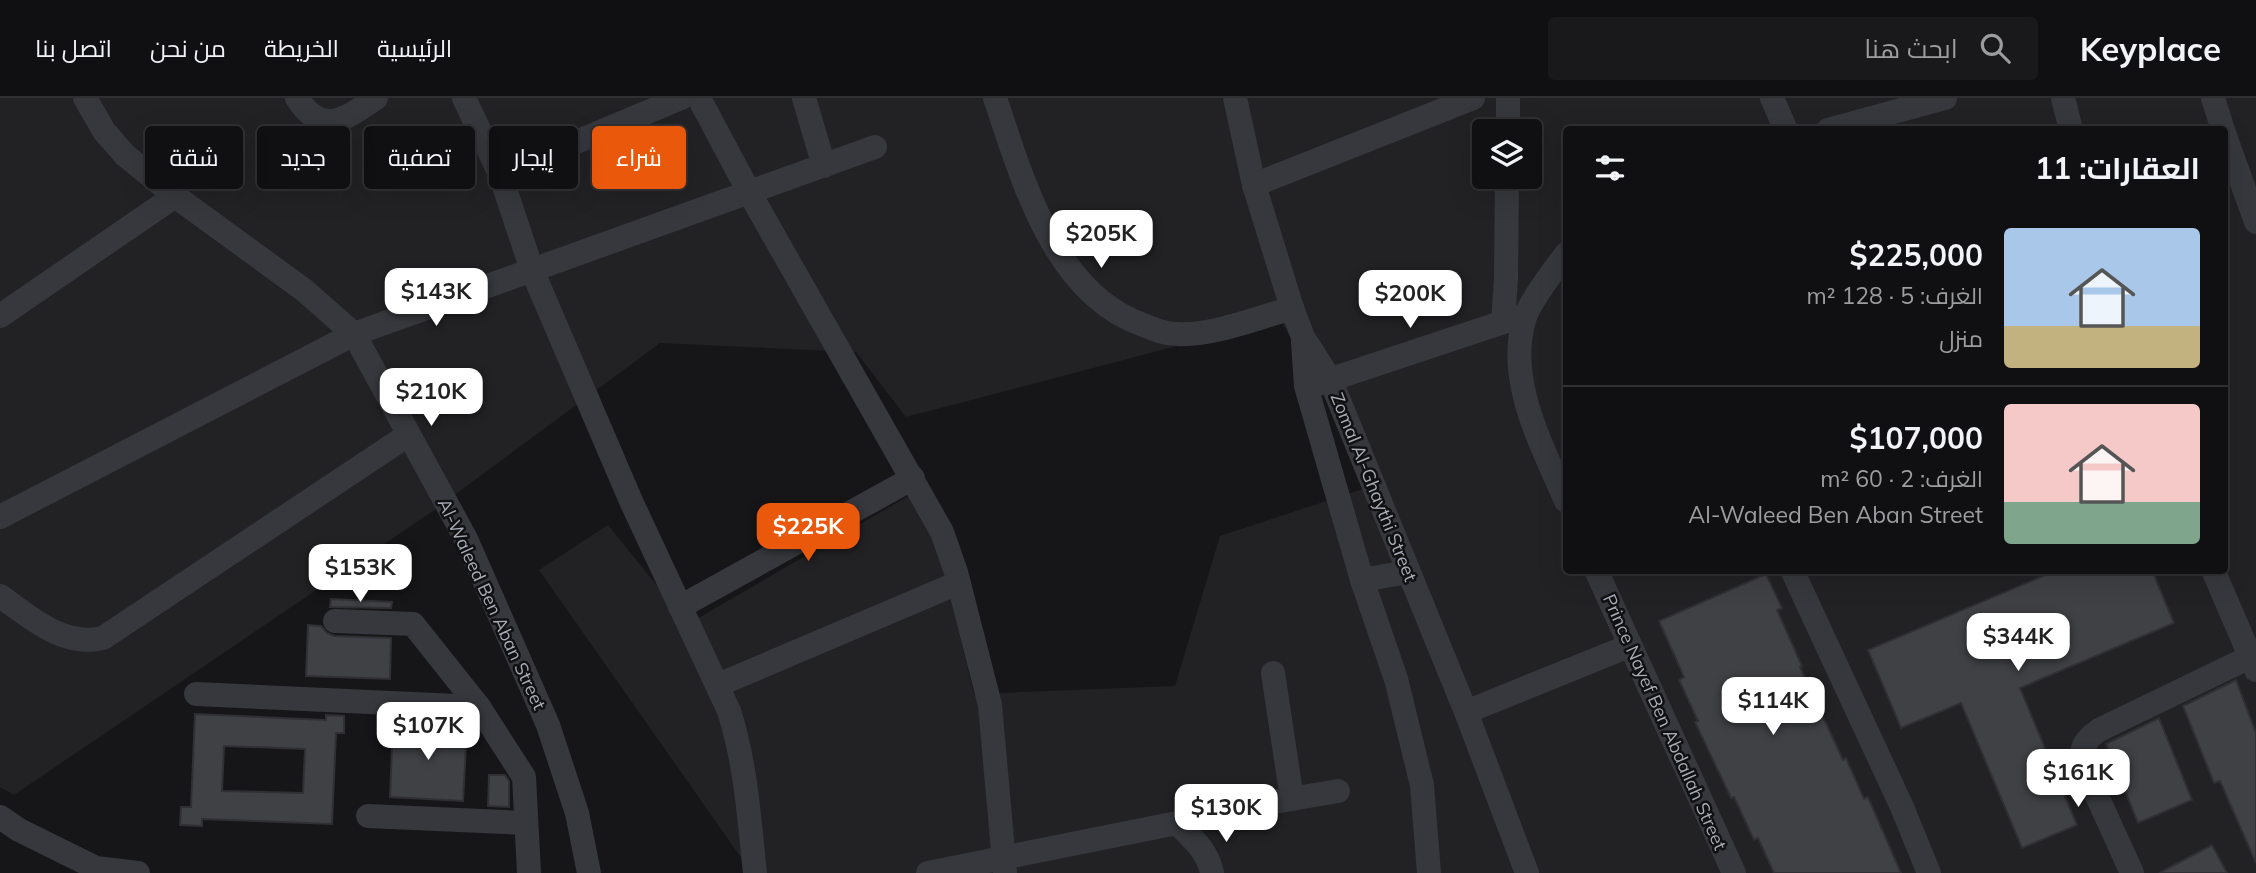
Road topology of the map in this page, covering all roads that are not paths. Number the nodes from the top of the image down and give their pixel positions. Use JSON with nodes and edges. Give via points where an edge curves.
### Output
{"nodes":[{"id":1,"x":85,"y":98,"type":"edge"},
{"id":2,"x":297,"y":98,"type":"edge"},
{"id":3,"x":376,"y":98,"type":"edge"},
{"id":4,"x":464,"y":98,"type":"edge"},
{"id":5,"x":681,"y":98,"type":"edge"},
{"id":6,"x":699,"y":98,"type":"edge"},
{"id":7,"x":804,"y":98,"type":"edge"},
{"id":8,"x":995,"y":98,"type":"edge"},
{"id":9,"x":1235,"y":98,"type":"edge"},
{"id":10,"x":1473,"y":98,"type":"edge"},
{"id":11,"x":1508,"y":98,"type":"edge"},
{"id":12,"x":1772,"y":98,"type":"edge"},
{"id":13,"x":1945,"y":98,"type":"edge"},
{"id":14,"x":2063,"y":98,"type":"edge"},
{"id":15,"x":2213,"y":98,"type":"edge"},
{"id":16,"x":1507,"y":119,"type":"edge"},
{"id":17,"x":1784,"y":126,"type":"edge"},
{"id":18,"x":1843,"y":126,"type":"edge"},
{"id":19,"x":2070,"y":126,"type":"edge"},
{"id":20,"x":2222,"y":126,"type":"edge"},
{"id":21,"x":578,"y":141,"type":"edge"},
{"id":22,"x":2228,"y":142,"type":"edge"},
{"id":23,"x":875,"y":147,"type":"dead end"},
{"id":24,"x":489,"y":151,"type":"edge"},
{"id":25,"x":824,"y":166,"type":"junction"},
{"id":26,"x":1254,"y":185,"type":"junction"},
{"id":27,"x":505,"y":189,"type":"edge"},
{"id":28,"x":1508,"y":189,"type":"edge"},
{"id":29,"x":749,"y":192,"type":"junction"},
{"id":30,"x":175,"y":196,"type":"junction"},
{"id":31,"x":2256,"y":222,"type":"edge"},
{"id":32,"x":1563,"y":258,"type":"edge"},
{"id":33,"x":532,"y":270,"type":"junction"},
{"id":34,"x":1292,"y":308,"type":"junction"},
{"id":35,"x":0,"y":316,"type":"edge"},
{"id":36,"x":1514,"y":318,"type":"junction"},
{"id":37,"x":355,"y":334,"type":"junction"},
{"id":38,"x":1303,"y":337,"type":"junction"},
{"id":39,"x":1331,"y":381,"type":"junction"},
{"id":40,"x":1306,"y":386,"type":"junction"},
{"id":41,"x":408,"y":435,"type":"junction"},
{"id":42,"x":913,"y":478,"type":"junction"},
{"id":43,"x":1563,"y":494,"type":"edge"},
{"id":44,"x":0,"y":517,"type":"edge"},
{"id":45,"x":1408,"y":572,"type":"junction"},
{"id":46,"x":1598,"y":574,"type":"edge"},
{"id":47,"x":1794,"y":574,"type":"edge"},
{"id":48,"x":2215,"y":574,"type":"edge"},
{"id":49,"x":1362,"y":580,"type":"junction"},
{"id":50,"x":958,"y":583,"type":"junction"},
{"id":51,"x":0,"y":596,"type":"edge"},
{"id":52,"x":680,"y":607,"type":"junction"},
{"id":53,"x":335,"y":621,"type":"dead end"},
{"id":54,"x":1629,"y":646,"type":"junction"},
{"id":55,"x":2253,"y":664,"type":"edge"},
{"id":56,"x":1273,"y":673,"type":"dead end"},
{"id":57,"x":718,"y":685,"type":"junction"},
{"id":58,"x":196,"y":694,"type":"dead end"},
{"id":59,"x":478,"y":707,"type":"junction"},
{"id":60,"x":1466,"y":712,"type":"junction"},
{"id":61,"x":1338,"y":792,"type":"dead end"},
{"id":62,"x":1292,"y":799,"type":"junction"},
{"id":63,"x":368,"y":816,"type":"dead end"},
{"id":64,"x":0,"y":817,"type":"edge"},
{"id":65,"x":526,"y":823,"type":"junction"},
{"id":66,"x":1177,"y":823,"type":"junction"},
{"id":67,"x":1005,"y":865,"type":"edge"},
{"id":68,"x":96,"y":871,"type":"edge"},
{"id":69,"x":138,"y":873,"type":"edge"},
{"id":70,"x":529,"y":873,"type":"edge"},
{"id":71,"x":589,"y":873,"type":"edge"},
{"id":72,"x":755,"y":873,"type":"edge"},
{"id":73,"x":928,"y":873,"type":"edge"},
{"id":74,"x":1212,"y":873,"type":"edge"},
{"id":75,"x":1429,"y":873,"type":"edge"},
{"id":76,"x":1527,"y":873,"type":"edge"},
{"id":77,"x":1734,"y":873,"type":"edge"},
{"id":78,"x":1929,"y":873,"type":"edge"},
{"id":79,"x":2132,"y":873,"type":"edge"}],
"edges":[{"from":1,"to":30,"type":"street","name":"Al-Waleed Ben Aban Street","via":[[112,142]]},
{"from":2,"to":3,"type":"street","via":[[317,119],[329,123],[346,118]]},
{"from":4,"to":24,"type":"street"},
{"from":5,"to":21,"type":"street"},
{"from":6,"to":29,"type":"street"},
{"from":7,"to":25,"type":"street"},
{"from":8,"to":34,"type":"street","via":[[1044,226],[1064,261],[1103,305],[1128,320],[1177,334]]},
{"from":9,"to":26,"type":"street","name":"Zomal Al-Ghaythi Street"},
{"from":10,"to":26,"type":"street"},
{"from":11,"to":16,"type":"street"},
{"from":12,"to":17,"type":"street"},
{"from":13,"to":18,"type":"street"},
{"from":14,"to":19,"type":"street"},
{"from":15,"to":20,"type":"street"},
{"from":22,"to":31,"type":"street"},
{"from":23,"to":25,"type":"street"},
{"from":25,"to":29,"type":"street"},
{"from":26,"to":34,"type":"street","name":"Zomal Al-Ghaythi Street"},
{"from":27,"to":33,"type":"street"},
{"from":28,"to":36,"type":"street"},
{"from":29,"to":33,"type":"street"},
{"from":29,"to":42,"type":"street"},
{"from":30,"to":35,"type":"street"},
{"from":30,"to":37,"type":"street","name":"Al-Waleed Ben Aban Street","via":[[304,290]]},
{"from":32,"to":36,"type":"street"},
{"from":33,"to":37,"type":"street"},
{"from":33,"to":52,"type":"street"},
{"from":34,"to":38,"type":"street","name":"Zomal Al-Ghaythi Street"},
{"from":36,"to":39,"type":"street"},
{"from":36,"to":43,"type":"street","via":[[1522,385]]},
{"from":37,"to":41,"type":"street","name":"Al-Waleed Ben Aban Street"},
{"from":37,"to":44,"type":"street"},
{"from":38,"to":39,"type":"street","name":"Zomal Al-Ghaythi Street"},
{"from":38,"to":40,"type":"street"},
{"from":39,"to":40,"type":"street"},
{"from":39,"to":45,"type":"street","name":"Zomal Al-Ghaythi Street"},
{"from":40,"to":49,"type":"street"},
{"from":41,"to":51,"type":"street","via":[[103,638],[79,641],[58,634]]},
{"from":41,"to":71,"type":"street","name":"Al-Waleed Ben Aban Street","via":[[466,539],[548,725],[577,813]]},
{"from":42,"to":50,"type":"street","via":[[942,532]]},
{"from":42,"to":52,"type":"street"},
{"from":45,"to":49,"type":"street"},
{"from":45,"to":60,"type":"street","name":"Zomal Al-Ghaythi Street"},
{"from":46,"to":54,"type":"street","name":"Prince Nayef Ben Abdallah Street"},
{"from":47,"to":78,"type":"street"},
{"from":48,"to":55,"type":"street"},
{"from":49,"to":75,"type":"street","via":[[1396,679],[1422,785]]},
{"from":50,"to":57,"type":"street"},
{"from":50,"to":67,"type":"street","via":[[990,705]]},
{"from":52,"to":57,"type":"street"},
{"from":53,"to":59,"type":"street","via":[[413,624]]},
{"from":54,"to":60,"type":"street"},
{"from":54,"to":77,"type":"street","name":"Prince Nayef Ben Abdallah Street"},
{"from":55,"to":79,"type":"street","via":[[2099,730],[2085,742],[2082,763]]},
{"from":56,"to":62,"type":"street"},
{"from":57,"to":72,"type":"street","via":[[737,738]]},
{"from":58,"to":59,"type":"street"},
{"from":59,"to":65,"type":"street","via":[[524,777]]},
{"from":60,"to":76,"type":"street","name":"Zomal Al-Ghaythi Street"},
{"from":61,"to":62,"type":"street"},
{"from":62,"to":66,"type":"street"},
{"from":63,"to":65,"type":"street"},
{"from":64,"to":68,"type":"street"},
{"from":65,"to":70,"type":"street"},
{"from":66,"to":67,"type":"street"},
{"from":66,"to":74,"type":"street","via":[[1202,848]]},
{"from":67,"to":73,"type":"street"},
{"from":68,"to":69,"type":"street"}]}
